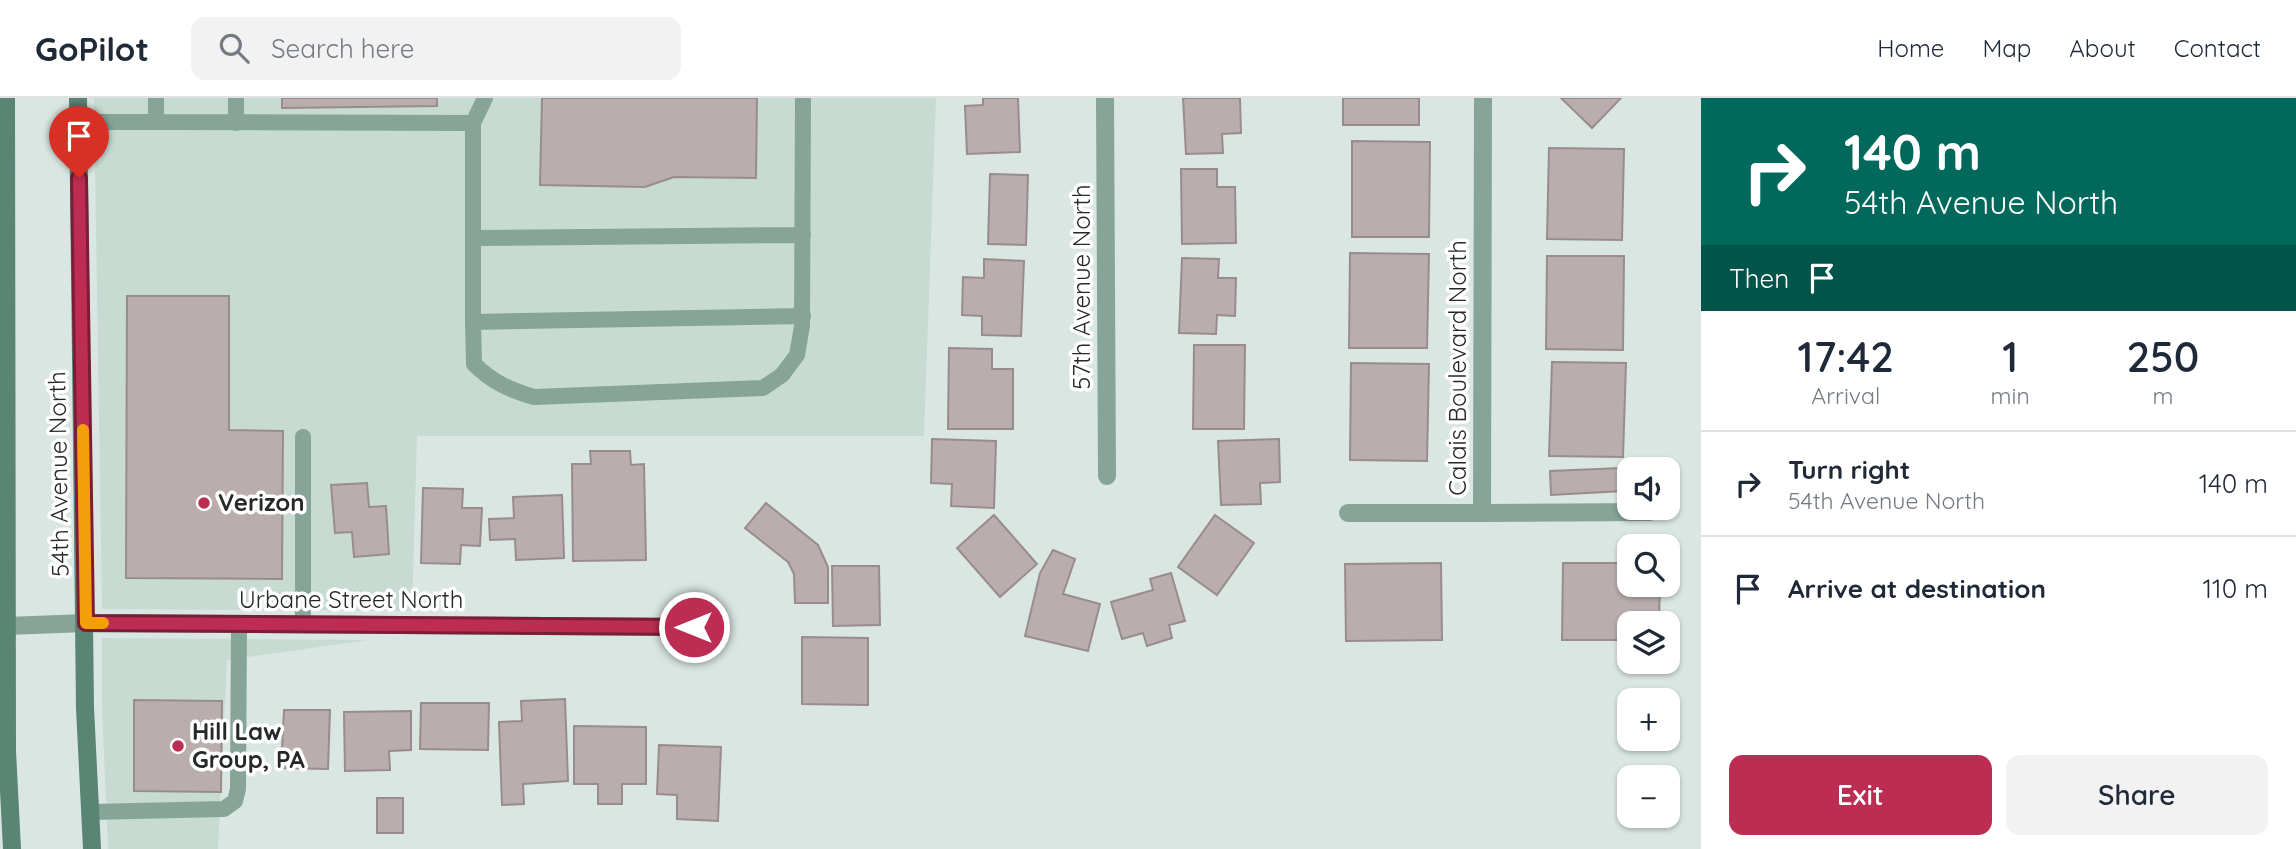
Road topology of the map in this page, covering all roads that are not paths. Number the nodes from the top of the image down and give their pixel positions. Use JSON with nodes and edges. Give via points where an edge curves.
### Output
{"nodes":[{"id":1,"x":6,"y":98,"type":"edge"},
{"id":2,"x":78,"y":98,"type":"edge"},
{"id":3,"x":156,"y":98,"type":"edge"},
{"id":4,"x":236,"y":98,"type":"edge"},
{"id":5,"x":485,"y":98,"type":"edge"},
{"id":6,"x":803,"y":98,"type":"edge"},
{"id":7,"x":1105,"y":98,"type":"edge"},
{"id":8,"x":1483,"y":98,"type":"edge"},
{"id":9,"x":78,"y":122,"type":"junction"},
{"id":10,"x":156,"y":122,"type":"junction"},
{"id":11,"x":236,"y":123,"type":"junction"},
{"id":12,"x":472,"y":123,"type":"junction"},
{"id":13,"x":803,"y":235,"type":"junction"},
{"id":14,"x":473,"y":238,"type":"junction"},
{"id":15,"x":803,"y":316,"type":"junction"},
{"id":16,"x":473,"y":322,"type":"junction"},
{"id":17,"x":303,"y":437,"type":"dead end"},
{"id":18,"x":1107,"y":476,"type":"dead end"},
{"id":19,"x":1617,"y":512,"type":"edge"},
{"id":20,"x":1348,"y":513,"type":"dead end"},
{"id":21,"x":1482,"y":513,"type":"junction"},
{"id":22,"x":86,"y":623,"type":"junction"},
{"id":23,"x":239,"y":624,"type":"junction"},
{"id":24,"x":303,"y":625,"type":"junction"},
{"id":25,"x":7,"y":626,"type":"junction"},
{"id":26,"x":694,"y":627,"type":"dead end"},
{"id":27,"x":90,"y":812,"type":"junction"},
{"id":28,"x":12,"y":849,"type":"edge"},
{"id":29,"x":92,"y":849,"type":"edge"}],
"edges":[{"from":1,"to":25,"type":"main road","name":"54th Avenue North"},
{"from":2,"to":9,"type":"main road","name":"54th Avenue North"},
{"from":3,"to":10,"type":"lane"},
{"from":4,"to":11,"type":"lane"},
{"from":5,"to":12,"type":"lane"},
{"from":6,"to":13,"type":"lane"},
{"from":7,"to":18,"type":"street","name":"57th Avenue North"},
{"from":8,"to":21,"type":"street","name":"Calais Boulevard North"},
{"from":9,"to":10,"type":"lane"},
{"from":9,"to":22,"type":"main road","name":"54th Avenue North"},
{"from":10,"to":11,"type":"lane"},
{"from":11,"to":12,"type":"lane"},
{"from":12,"to":14,"type":"lane"},
{"from":13,"to":14,"type":"lane"},
{"from":13,"to":15,"type":"lane"},
{"from":14,"to":16,"type":"lane"},
{"from":15,"to":16,"type":"lane"},
{"from":15,"to":16,"type":"lane","via":[[797,355],[782,375],[763,388],[534,397],[510,390],[474,364]]},
{"from":17,"to":24,"type":"lane"},
{"from":19,"to":21,"type":"street","name":"Calais Boulevard North"},
{"from":20,"to":21,"type":"street"},
{"from":22,"to":23,"type":"street","name":"Urbane Street North"},
{"from":22,"to":25,"type":"street","name":"Urbane Street North"},
{"from":22,"to":27,"type":"main road","name":"54th Avenue North"},
{"from":23,"to":24,"type":"street","name":"Urbane Street North"},
{"from":23,"to":27,"type":"lane","via":[[235,801],[224,808]]},
{"from":24,"to":26,"type":"street","name":"Urbane Street North"},
{"from":25,"to":28,"type":"main road","name":"54th Avenue North"},
{"from":27,"to":29,"type":"main road","name":"54th Avenue North"}]}
